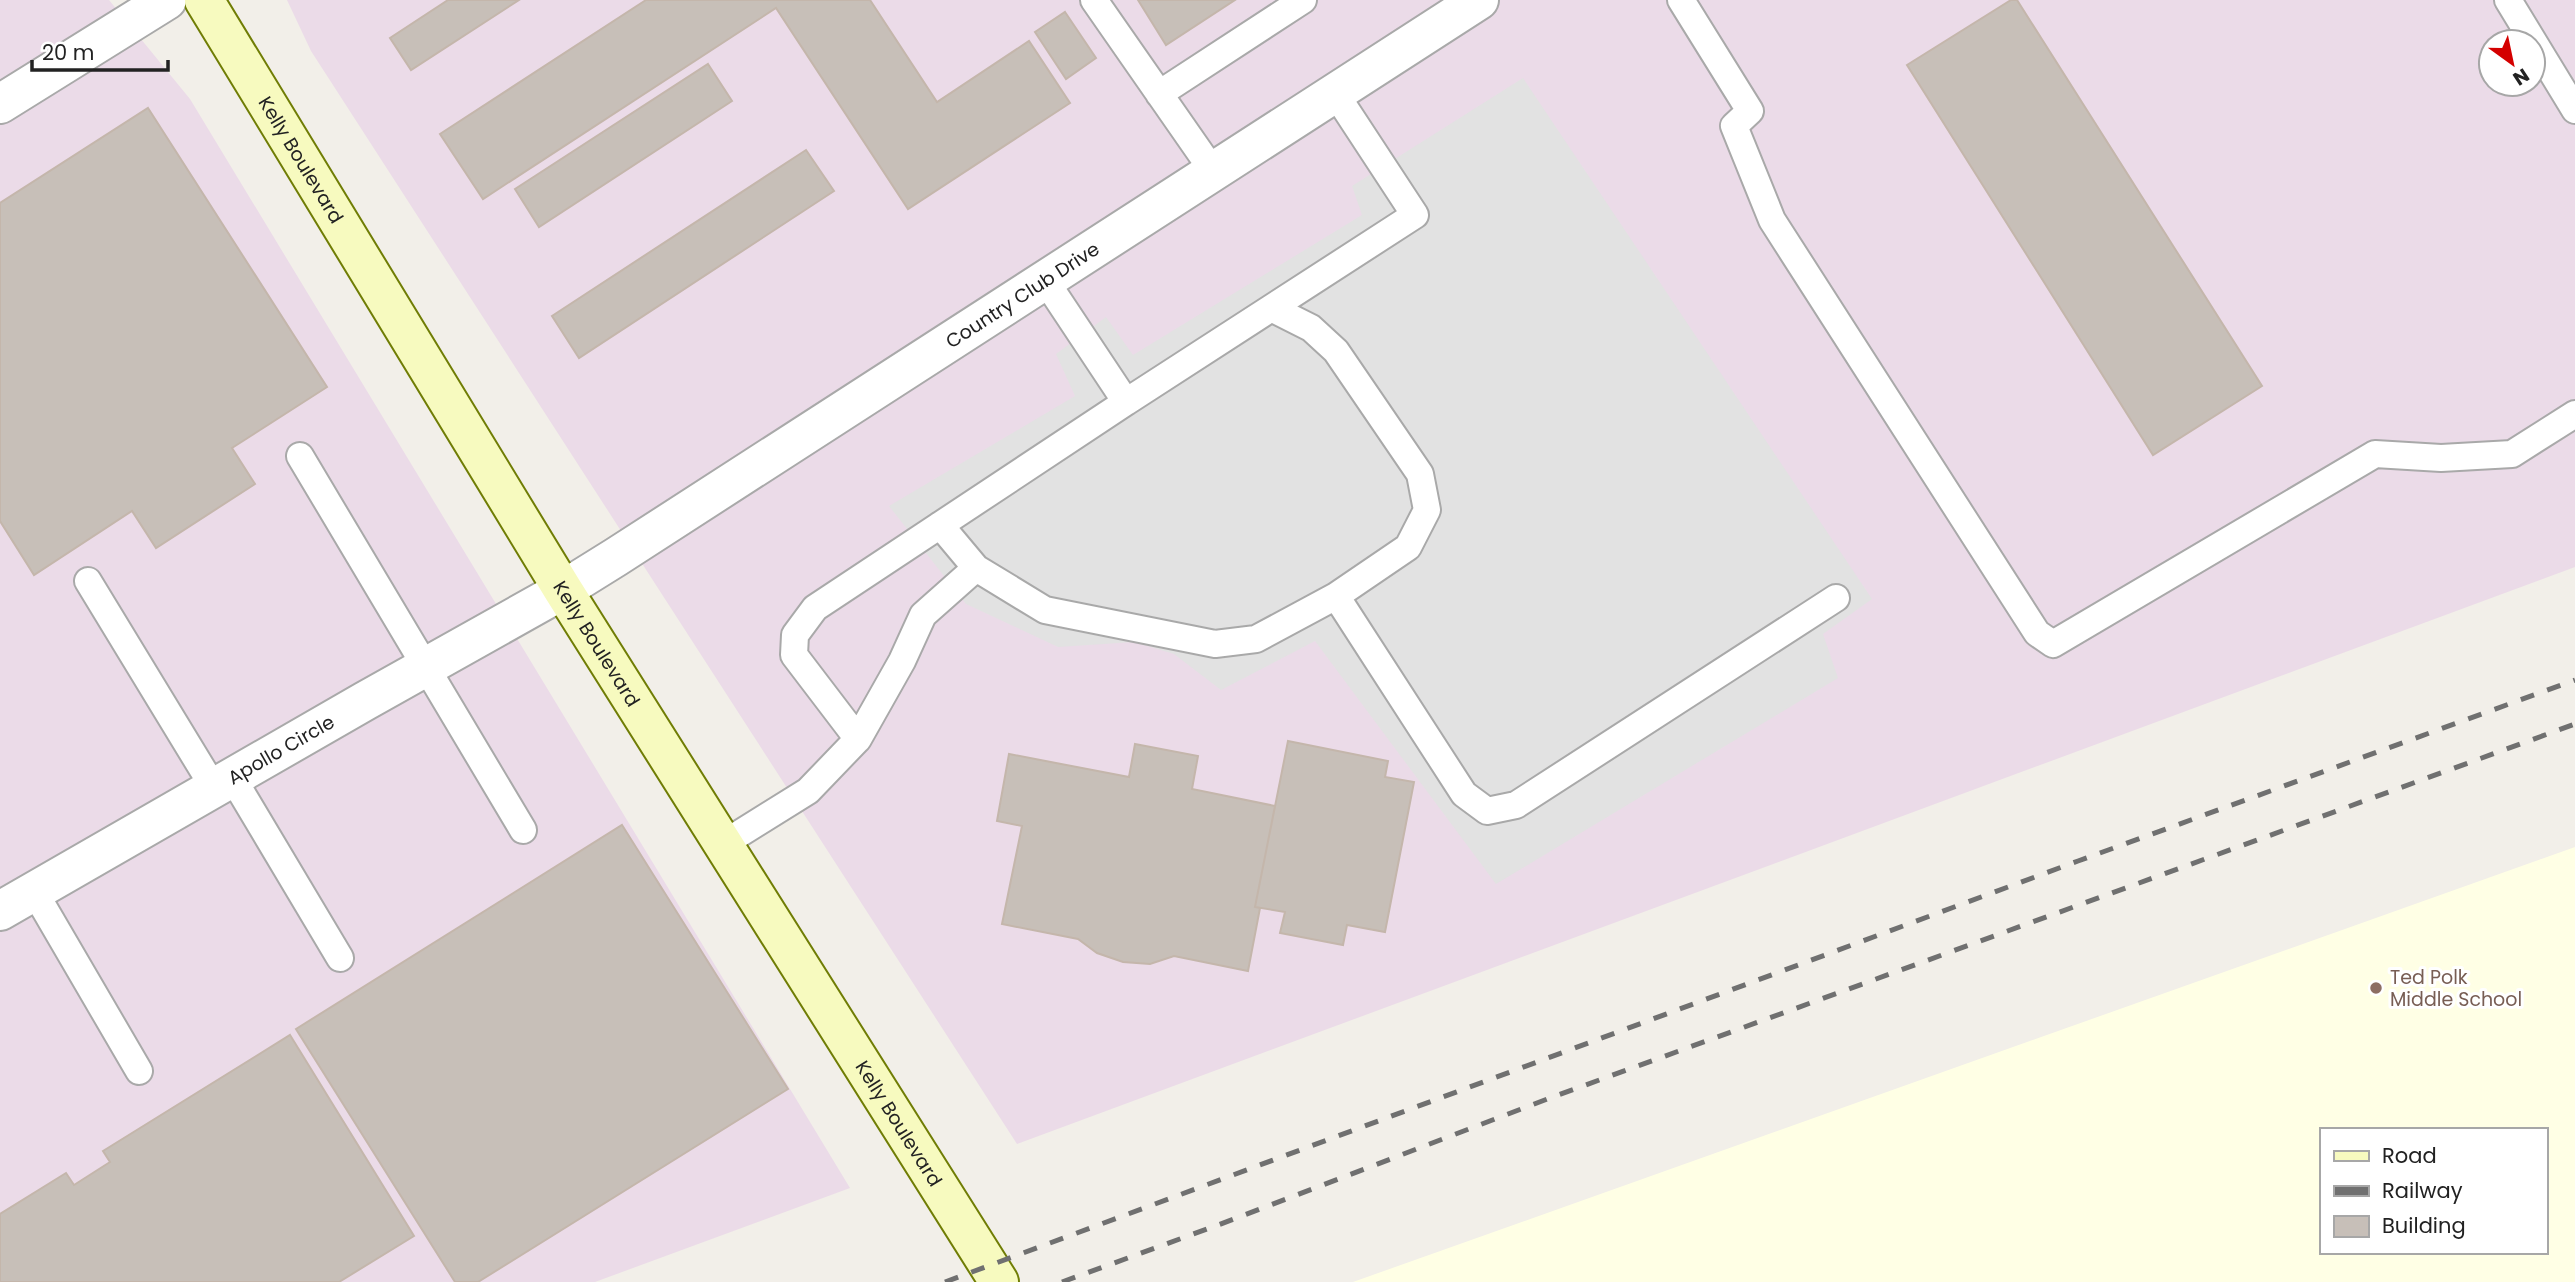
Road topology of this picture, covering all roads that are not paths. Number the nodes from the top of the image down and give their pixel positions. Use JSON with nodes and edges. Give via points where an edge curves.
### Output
{"nodes":[{"id":1,"x":167,"y":0,"type":"edge"},
{"id":2,"x":204,"y":0,"type":"edge"},
{"id":3,"x":1094,"y":0,"type":"edge"},
{"id":4,"x":1303,"y":0,"type":"edge"},
{"id":5,"x":1479,"y":0,"type":"edge"},
{"id":6,"x":1681,"y":0,"type":"edge"},
{"id":7,"x":2508,"y":0,"type":"edge"},
{"id":8,"x":1335,"y":93,"type":"junction"},
{"id":9,"x":1159,"y":94,"type":"junction"},
{"id":10,"x":0,"y":104,"type":"edge"},
{"id":11,"x":2575,"y":110,"type":"edge"},
{"id":12,"x":1213,"y":171,"type":"junction"},
{"id":13,"x":1045,"y":280,"type":"junction"},
{"id":14,"x":1273,"y":309,"type":"junction"},
{"id":15,"x":1126,"y":402,"type":"junction"},
{"id":16,"x":2575,"y":414,"type":"edge"},
{"id":17,"x":300,"y":456,"type":"dead end"},
{"id":18,"x":940,"y":524,"type":"junction"},
{"id":19,"x":976,"y":568,"type":"junction"},
{"id":20,"x":89,"y":581,"type":"dead end"},
{"id":21,"x":563,"y":590,"type":"junction"},
{"id":22,"x":1336,"y":596,"type":"junction"},
{"id":23,"x":1836,"y":598,"type":"dead end"},
{"id":24,"x":425,"y":667,"type":"junction"},
{"id":25,"x":858,"y":739,"type":"junction"},
{"id":26,"x":223,"y":783,"type":"junction"},
{"id":27,"x":523,"y":830,"type":"dead end"},
{"id":28,"x":723,"y":844,"type":"junction"},
{"id":29,"x":34,"y":891,"type":"junction"},
{"id":30,"x":0,"y":911,"type":"edge"},
{"id":31,"x":340,"y":958,"type":"dead end"},
{"id":32,"x":139,"y":1071,"type":"dead end"},
{"id":33,"x":999,"y":1282,"type":"edge"}],
"edges":[{"from":1,"to":10,"type":"street"},
{"from":2,"to":21,"type":"street","name":"Kelly Boulevard"},
{"from":3,"to":9,"type":"lane"},
{"from":4,"to":9,"type":"lane"},
{"from":5,"to":8,"type":"street","name":"Country Club Drive"},
{"from":6,"to":16,"type":"lane","via":[[1750,111],[1734,126],[1772,220],[2037,633],[2053,644],[2375,454],[2441,458],[2512,454]]},
{"from":7,"to":11,"type":"lane"},
{"from":8,"to":12,"type":"street","name":"Country Club Drive"},
{"from":8,"to":14,"type":"lane","via":[[1415,215]]},
{"from":9,"to":12,"type":"lane"},
{"from":12,"to":13,"type":"street","name":"Country Club Drive"},
{"from":13,"to":15,"type":"lane"},
{"from":13,"to":21,"type":"street","name":"Country Club Drive"},
{"from":14,"to":15,"type":"lane"},
{"from":14,"to":22,"type":"lane","via":[[1311,328],[1336,351],[1420,474],[1427,510],[1408,547]]},
{"from":15,"to":18,"type":"lane"},
{"from":17,"to":24,"type":"lane"},
{"from":18,"to":19,"type":"lane"},
{"from":18,"to":25,"type":"lane","via":[[815,608],[795,635],[794,655]]},
{"from":19,"to":22,"type":"lane","via":[[1045,610],[1214,644],[1256,639]]},
{"from":19,"to":25,"type":"lane","via":[[923,615]]},
{"from":20,"to":26,"type":"lane"},
{"from":21,"to":24,"type":"street","name":"Apollo Circle"},
{"from":21,"to":28,"type":"street","name":"Kelly Boulevard"},
{"from":22,"to":23,"type":"lane","via":[[1464,794],[1487,811],[1516,805]]},
{"from":24,"to":26,"type":"street","name":"Apollo Circle"},
{"from":24,"to":27,"type":"lane"},
{"from":25,"to":28,"type":"lane","via":[[808,791]]},
{"from":26,"to":29,"type":"street","name":"Apollo Circle"},
{"from":26,"to":31,"type":"lane"},
{"from":28,"to":33,"type":"street","name":"Kelly Boulevard"},
{"from":29,"to":30,"type":"street","name":"Apollo Circle"},
{"from":29,"to":32,"type":"lane"}]}
